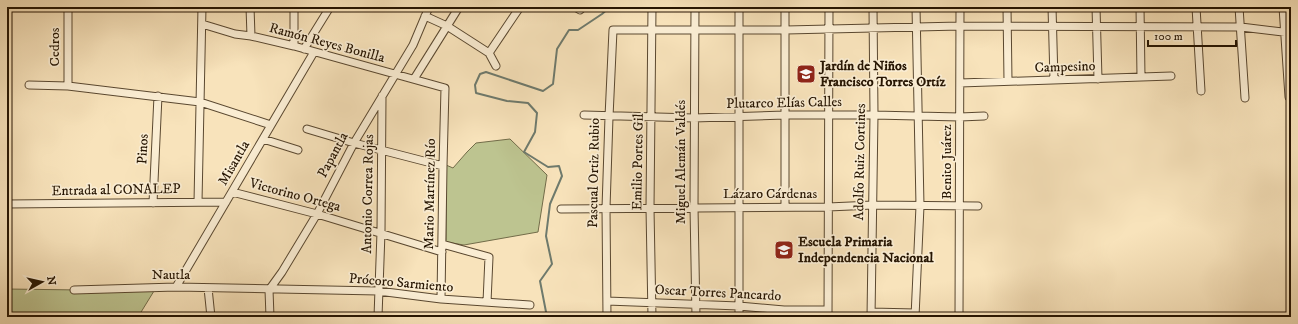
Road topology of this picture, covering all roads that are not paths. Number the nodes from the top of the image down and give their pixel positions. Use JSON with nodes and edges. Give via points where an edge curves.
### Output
{"nodes":[{"id":1,"x":68,"y":7,"type":"edge"},
{"id":2,"x":202,"y":7,"type":"edge"},
{"id":3,"x":250,"y":7,"type":"edge"},
{"id":4,"x":294,"y":7,"type":"edge"},
{"id":5,"x":330,"y":7,"type":"edge"},
{"id":6,"x":459,"y":7,"type":"edge"},
{"id":7,"x":520,"y":7,"type":"edge"},
{"id":8,"x":652,"y":7,"type":"edge"},
{"id":9,"x":695,"y":7,"type":"edge"},
{"id":10,"x":739,"y":7,"type":"edge"},
{"id":11,"x":785,"y":7,"type":"edge"},
{"id":12,"x":829,"y":7,"type":"edge"},
{"id":13,"x":873,"y":7,"type":"edge"},
{"id":14,"x":916,"y":7,"type":"edge"},
{"id":15,"x":960,"y":7,"type":"edge"},
{"id":16,"x":1007,"y":7,"type":"edge"},
{"id":17,"x":1052,"y":7,"type":"edge"},
{"id":18,"x":1096,"y":7,"type":"edge"},
{"id":19,"x":1140,"y":7,"type":"edge"},
{"id":20,"x":1196,"y":7,"type":"edge"},
{"id":21,"x":1239,"y":7,"type":"edge"},
{"id":22,"x":1283,"y":7,"type":"edge"},
{"id":23,"x":427,"y":8,"type":"edge"},
{"id":24,"x":425,"y":16,"type":"junction"},
{"id":25,"x":202,"y":24,"type":"junction"},
{"id":26,"x":447,"y":26,"type":"junction"},
{"id":27,"x":960,"y":26,"type":"junction"},
{"id":28,"x":1007,"y":26,"type":"junction"},
{"id":29,"x":1052,"y":26,"type":"junction"},
{"id":30,"x":1096,"y":26,"type":"junction"},
{"id":31,"x":1141,"y":26,"type":"junction"},
{"id":32,"x":1197,"y":26,"type":"junction"},
{"id":33,"x":916,"y":27,"type":"junction"},
{"id":34,"x":1241,"y":27,"type":"junction"},
{"id":35,"x":873,"y":28,"type":"junction"},
{"id":36,"x":653,"y":29,"type":"junction"},
{"id":37,"x":830,"y":29,"type":"junction"},
{"id":38,"x":695,"y":30,"type":"junction"},
{"id":39,"x":740,"y":30,"type":"junction"},
{"id":40,"x":786,"y":30,"type":"junction"},
{"id":41,"x":1288,"y":33,"type":"edge"},
{"id":42,"x":251,"y":36,"type":"junction"},
{"id":43,"x":294,"y":46,"type":"junction"},
{"id":44,"x":304,"y":49,"type":"junction"},
{"id":45,"x":314,"y":52,"type":"junction"},
{"id":46,"x":489,"y":53,"type":"junction"},
{"id":47,"x":496,"y":66,"type":"dead end"},
{"id":48,"x":395,"y":74,"type":"junction"},
{"id":49,"x":1171,"y":76,"type":"dead end"},
{"id":50,"x":1141,"y":77,"type":"junction"},
{"id":51,"x":1098,"y":78,"type":"junction"},
{"id":52,"x":414,"y":79,"type":"junction"},
{"id":53,"x":1054,"y":80,"type":"junction"},
{"id":54,"x":1008,"y":81,"type":"junction"},
{"id":55,"x":960,"y":83,"type":"junction"},
{"id":56,"x":29,"y":85,"type":"dead end"},
{"id":57,"x":68,"y":86,"type":"junction"},
{"id":58,"x":445,"y":88,"type":"joint"},
{"id":59,"x":1201,"y":91,"type":"dead end"},
{"id":60,"x":158,"y":96,"type":"junction"},
{"id":61,"x":382,"y":96,"type":"junction"},
{"id":62,"x":1290,"y":97,"type":"dead end"},
{"id":63,"x":1246,"y":98,"type":"dead end"},
{"id":64,"x":200,"y":102,"type":"junction"},
{"id":65,"x":584,"y":115,"type":"dead end"},
{"id":66,"x":785,"y":115,"type":"junction"},
{"id":67,"x":828,"y":115,"type":"junction"},
{"id":68,"x":874,"y":115,"type":"junction"},
{"id":69,"x":609,"y":116,"type":"junction"},
{"id":70,"x":917,"y":116,"type":"junction"},
{"id":71,"x":984,"y":116,"type":"dead end"},
{"id":72,"x":652,"y":117,"type":"junction"},
{"id":73,"x":739,"y":117,"type":"junction"},
{"id":74,"x":960,"y":117,"type":"junction"},
{"id":75,"x":694,"y":118,"type":"junction"},
{"id":76,"x":272,"y":125,"type":"junction"},
{"id":77,"x":307,"y":129,"type":"dead end"},
{"id":78,"x":263,"y":138,"type":"junction"},
{"id":79,"x":354,"y":143,"type":"junction"},
{"id":80,"x":298,"y":150,"type":"dead end"},
{"id":81,"x":382,"y":151,"type":"junction"},
{"id":82,"x":443,"y":166,"type":"junction"},
{"id":83,"x":232,"y":192,"type":"junction"},
{"id":84,"x":198,"y":202,"type":"junction"},
{"id":85,"x":226,"y":202,"type":"junction"},
{"id":86,"x":153,"y":203,"type":"junction"},
{"id":87,"x":7,"y":204,"type":"edge"},
{"id":88,"x":873,"y":205,"type":"junction"},
{"id":89,"x":959,"y":205,"type":"junction"},
{"id":90,"x":920,"y":206,"type":"junction"},
{"id":91,"x":978,"y":206,"type":"dead end"},
{"id":92,"x":694,"y":207,"type":"junction"},
{"id":93,"x":739,"y":207,"type":"junction"},
{"id":94,"x":785,"y":207,"type":"junction"},
{"id":95,"x":828,"y":207,"type":"junction"},
{"id":96,"x":606,"y":208,"type":"junction"},
{"id":97,"x":650,"y":208,"type":"junction"},
{"id":98,"x":562,"y":209,"type":"dead end"},
{"id":99,"x":317,"y":214,"type":"junction"},
{"id":100,"x":381,"y":232,"type":"junction"},
{"id":101,"x":442,"y":248,"type":"junction"},
{"id":102,"x":176,"y":287,"type":"junction"},
{"id":103,"x":208,"y":288,"type":"junction"},
{"id":104,"x":74,"y":290,"type":"dead end"},
{"id":105,"x":269,"y":290,"type":"junction"},
{"id":106,"x":378,"y":291,"type":"junction"},
{"id":107,"x":442,"y":300,"type":"junction"},
{"id":108,"x":606,"y":301,"type":"junction"},
{"id":109,"x":487,"y":302,"type":"junction"},
{"id":110,"x":652,"y":302,"type":"junction"},
{"id":111,"x":696,"y":304,"type":"junction"},
{"id":112,"x":530,"y":305,"type":"dead end"},
{"id":113,"x":739,"y":306,"type":"junction"},
{"id":114,"x":784,"y":314,"type":"edge"},
{"id":115,"x":828,"y":314,"type":"edge"},
{"id":116,"x":871,"y":315,"type":"edge"},
{"id":117,"x":915,"y":315,"type":"edge"},
{"id":118,"x":211,"y":317,"type":"edge"},
{"id":119,"x":270,"y":317,"type":"edge"},
{"id":120,"x":378,"y":317,"type":"edge"},
{"id":121,"x":607,"y":317,"type":"edge"},
{"id":122,"x":652,"y":317,"type":"edge"},
{"id":123,"x":696,"y":317,"type":"edge"},
{"id":124,"x":739,"y":317,"type":"edge"},
{"id":125,"x":959,"y":317,"type":"edge"}],
"edges":[{"from":1,"to":57,"type":"street","name":"Cedros"},
{"from":2,"to":25,"type":"street"},
{"from":3,"to":42,"type":"street"},
{"from":4,"to":43,"type":"street"},
{"from":5,"to":44,"type":"street"},
{"from":6,"to":26,"type":"street"},
{"from":7,"to":46,"type":"street"},
{"from":8,"to":36,"type":"street","name":"Emilio Portes Gil"},
{"from":9,"to":38,"type":"street","name":"Miguel Alemán Valdés"},
{"from":10,"to":39,"type":"street"},
{"from":11,"to":40,"type":"street"},
{"from":12,"to":37,"type":"street"},
{"from":13,"to":35,"type":"street","name":"Adolfo Ruiz Cortines"},
{"from":14,"to":33,"type":"street"},
{"from":15,"to":27,"type":"street","name":"Benito Juárez"},
{"from":16,"to":28,"type":"street"},
{"from":17,"to":29,"type":"street"},
{"from":18,"to":30,"type":"street"},
{"from":19,"to":31,"type":"street"},
{"from":20,"to":32,"type":"street"},
{"from":21,"to":34,"type":"street"},
{"from":22,"to":41,"type":"street"},
{"from":23,"to":24,"type":"street","name":"Papantla"},
{"from":24,"to":26,"type":"street"},
{"from":24,"to":48,"type":"street","name":"Papantla","via":[[413,45]]},
{"from":25,"to":42,"type":"street","name":"Ramón Reyes Bonilla"},
{"from":25,"to":64,"type":"street"},
{"from":26,"to":46,"type":"street"},
{"from":26,"to":52,"type":"street"},
{"from":27,"to":28,"type":"street"},
{"from":27,"to":33,"type":"street"},
{"from":27,"to":55,"type":"street","name":"Benito Juárez"},
{"from":28,"to":29,"type":"street"},
{"from":28,"to":54,"type":"street"},
{"from":29,"to":30,"type":"street"},
{"from":29,"to":53,"type":"street"},
{"from":30,"to":31,"type":"street"},
{"from":30,"to":51,"type":"street"},
{"from":31,"to":32,"type":"street"},
{"from":31,"to":50,"type":"street"},
{"from":32,"to":34,"type":"street"},
{"from":32,"to":59,"type":"street"},
{"from":33,"to":35,"type":"street"},
{"from":33,"to":70,"type":"street"},
{"from":34,"to":41,"type":"street"},
{"from":34,"to":63,"type":"street"},
{"from":35,"to":37,"type":"street"},
{"from":35,"to":68,"type":"street","name":"Adolfo Ruiz Cortines"},
{"from":36,"to":38,"type":"street"},
{"from":36,"to":69,"type":"street","name":"Pascual Ortiz Rubio","via":[[613,30]]},
{"from":36,"to":72,"type":"street","name":"Emilio Portes Gil"},
{"from":37,"to":40,"type":"street"},
{"from":37,"to":67,"type":"street"},
{"from":38,"to":39,"type":"street"},
{"from":38,"to":75,"type":"street","name":"Miguel Alemán Valdés"},
{"from":39,"to":40,"type":"street"},
{"from":39,"to":73,"type":"street"},
{"from":40,"to":66,"type":"street"},
{"from":41,"to":62,"type":"street"},
{"from":42,"to":43,"type":"street","name":"Ramón Reyes Bonilla"},
{"from":43,"to":44,"type":"street","name":"Ramón Reyes Bonilla"},
{"from":44,"to":45,"type":"street","name":"Ramón Reyes Bonilla"},
{"from":45,"to":48,"type":"street","name":"Ramón Reyes Bonilla"},
{"from":45,"to":76,"type":"street","name":"Misantla"},
{"from":46,"to":47,"type":"street"},
{"from":48,"to":52,"type":"street","name":"Ramón Reyes Bonilla"},
{"from":48,"to":61,"type":"street","name":"Papantla"},
{"from":49,"to":50,"type":"street","name":"Campesino"},
{"from":50,"to":51,"type":"street","name":"Campesino"},
{"from":51,"to":53,"type":"street","name":"Campesino"},
{"from":52,"to":58,"type":"street","name":"Ramón Reyes Bonilla"},
{"from":53,"to":54,"type":"street","name":"Campesino"},
{"from":54,"to":55,"type":"street","name":"Campesino"},
{"from":55,"to":74,"type":"street","name":"Benito Juárez"},
{"from":56,"to":57,"type":"street"},
{"from":57,"to":60,"type":"street"},
{"from":58,"to":82,"type":"street","name":"Mario Martínez Río"},
{"from":60,"to":64,"type":"street"},
{"from":60,"to":86,"type":"street","name":"Pinos"},
{"from":61,"to":79,"type":"street","name":"Papantla"},
{"from":61,"to":81,"type":"street","name":"Antonio Correa Rojas"},
{"from":64,"to":76,"type":"street"},
{"from":64,"to":84,"type":"street"},
{"from":65,"to":69,"type":"street","name":"Plutarco Elías Calles"},
{"from":66,"to":67,"type":"street","name":"Plutarco Elías Calles"},
{"from":66,"to":73,"type":"street","name":"Plutarco Elías Calles"},
{"from":66,"to":94,"type":"street"},
{"from":67,"to":68,"type":"street","name":"Plutarco Elías Calles"},
{"from":67,"to":95,"type":"street"},
{"from":68,"to":70,"type":"street","name":"Plutarco Elías Calles"},
{"from":68,"to":88,"type":"street","name":"Adolfo Ruiz Cortines"},
{"from":69,"to":72,"type":"street","name":"Plutarco Elías Calles"},
{"from":69,"to":96,"type":"street","name":"Pascual Ortiz Rubio"},
{"from":70,"to":74,"type":"street","name":"Plutarco Elías Calles"},
{"from":70,"to":90,"type":"street"},
{"from":71,"to":74,"type":"street","name":"Plutarco Elías Calles"},
{"from":72,"to":75,"type":"street","name":"Plutarco Elías Calles"},
{"from":72,"to":97,"type":"street","name":"Emilio Portes Gil"},
{"from":73,"to":75,"type":"street","name":"Plutarco Elías Calles"},
{"from":73,"to":93,"type":"street"},
{"from":74,"to":89,"type":"street","name":"Benito Juárez"},
{"from":75,"to":92,"type":"street","name":"Miguel Alemán Valdés"},
{"from":76,"to":78,"type":"street","name":"Misantla"},
{"from":77,"to":79,"type":"street"},
{"from":78,"to":80,"type":"street"},
{"from":78,"to":83,"type":"street","name":"Misantla"},
{"from":79,"to":81,"type":"street"},
{"from":79,"to":99,"type":"street","name":"Papantla"},
{"from":81,"to":82,"type":"street"},
{"from":81,"to":100,"type":"street","name":"Antonio Correa Rojas"},
{"from":82,"to":101,"type":"street","name":"Mario Martínez Río"},
{"from":83,"to":85,"type":"street","name":"Misantla"},
{"from":83,"to":99,"type":"street","name":"Victorino Ortega"},
{"from":84,"to":85,"type":"street","name":"Entrada al CONALEP"},
{"from":84,"to":86,"type":"street","name":"Entrada al CONALEP"},
{"from":85,"to":102,"type":"street","name":"Misantla"},
{"from":86,"to":87,"type":"street","name":"Entrada al CONALEP"},
{"from":88,"to":90,"type":"street","name":"Lázaro Cárdenas"},
{"from":88,"to":95,"type":"street","name":"Lázaro Cárdenas"},
{"from":88,"to":116,"type":"street","name":"Adolfo Ruiz Cortines"},
{"from":89,"to":90,"type":"street","name":"Lázaro Cárdenas"},
{"from":89,"to":91,"type":"street","name":"Lázaro Cárdenas"},
{"from":89,"to":125,"type":"street","name":"Benito Juárez"},
{"from":90,"to":117,"type":"street"},
{"from":92,"to":93,"type":"street","name":"Lázaro Cárdenas"},
{"from":92,"to":97,"type":"street","name":"Lázaro Cárdenas"},
{"from":92,"to":111,"type":"street","name":"Miguel Alemán Valdés"},
{"from":93,"to":94,"type":"street","name":"Lázaro Cárdenas"},
{"from":93,"to":113,"type":"street"},
{"from":94,"to":95,"type":"street","name":"Lázaro Cárdenas"},
{"from":95,"to":115,"type":"street"},
{"from":96,"to":97,"type":"street","name":"Lázaro Cárdenas"},
{"from":96,"to":98,"type":"street","name":"Lázaro Cárdenas"},
{"from":96,"to":108,"type":"street","name":"Pascual Ortiz Rubio"},
{"from":97,"to":110,"type":"street","name":"Emilio Portes Gil"},
{"from":99,"to":100,"type":"street","name":"Victorino Ortega"},
{"from":99,"to":105,"type":"street","name":"Papantla"},
{"from":100,"to":101,"type":"street","name":"Victorino Ortega"},
{"from":100,"to":106,"type":"street","name":"Antonio Correa Rojas"},
{"from":101,"to":107,"type":"street","name":"Mario Martínez Río"},
{"from":101,"to":109,"type":"street","name":"Victorino Ortega","via":[[489,257]]},
{"from":102,"to":103,"type":"street","name":"Nautla"},
{"from":102,"to":104,"type":"street","name":"Nautla"},
{"from":103,"to":105,"type":"street","name":"Nautla"},
{"from":103,"to":118,"type":"street"},
{"from":105,"to":106,"type":"street","name":"Prócoro Sarmiento"},
{"from":105,"to":119,"type":"street"},
{"from":106,"to":107,"type":"street","name":"Prócoro Sarmiento"},
{"from":106,"to":120,"type":"street","name":"Antonio Correa Rojas"},
{"from":107,"to":109,"type":"street","name":"Prócoro Sarmiento"},
{"from":108,"to":110,"type":"street","name":"Oscar Torres Pancardo"},
{"from":108,"to":121,"type":"street","name":"Pascual Ortiz Rubio"},
{"from":109,"to":112,"type":"street","name":"Prócoro Sarmiento"},
{"from":110,"to":111,"type":"street","name":"Oscar Torres Pancardo"},
{"from":110,"to":122,"type":"street","name":"Emilio Portes Gil"},
{"from":111,"to":113,"type":"street","name":"Oscar Torres Pancardo"},
{"from":111,"to":123,"type":"street","name":"Miguel Alemán Valdés"},
{"from":113,"to":114,"type":"street","name":"Oscar Torres Pancardo"},
{"from":113,"to":124,"type":"street"},
{"from":114,"to":115,"type":"street","name":"Oscar Torres Pancardo"},
{"from":116,"to":117,"type":"street"}]}
